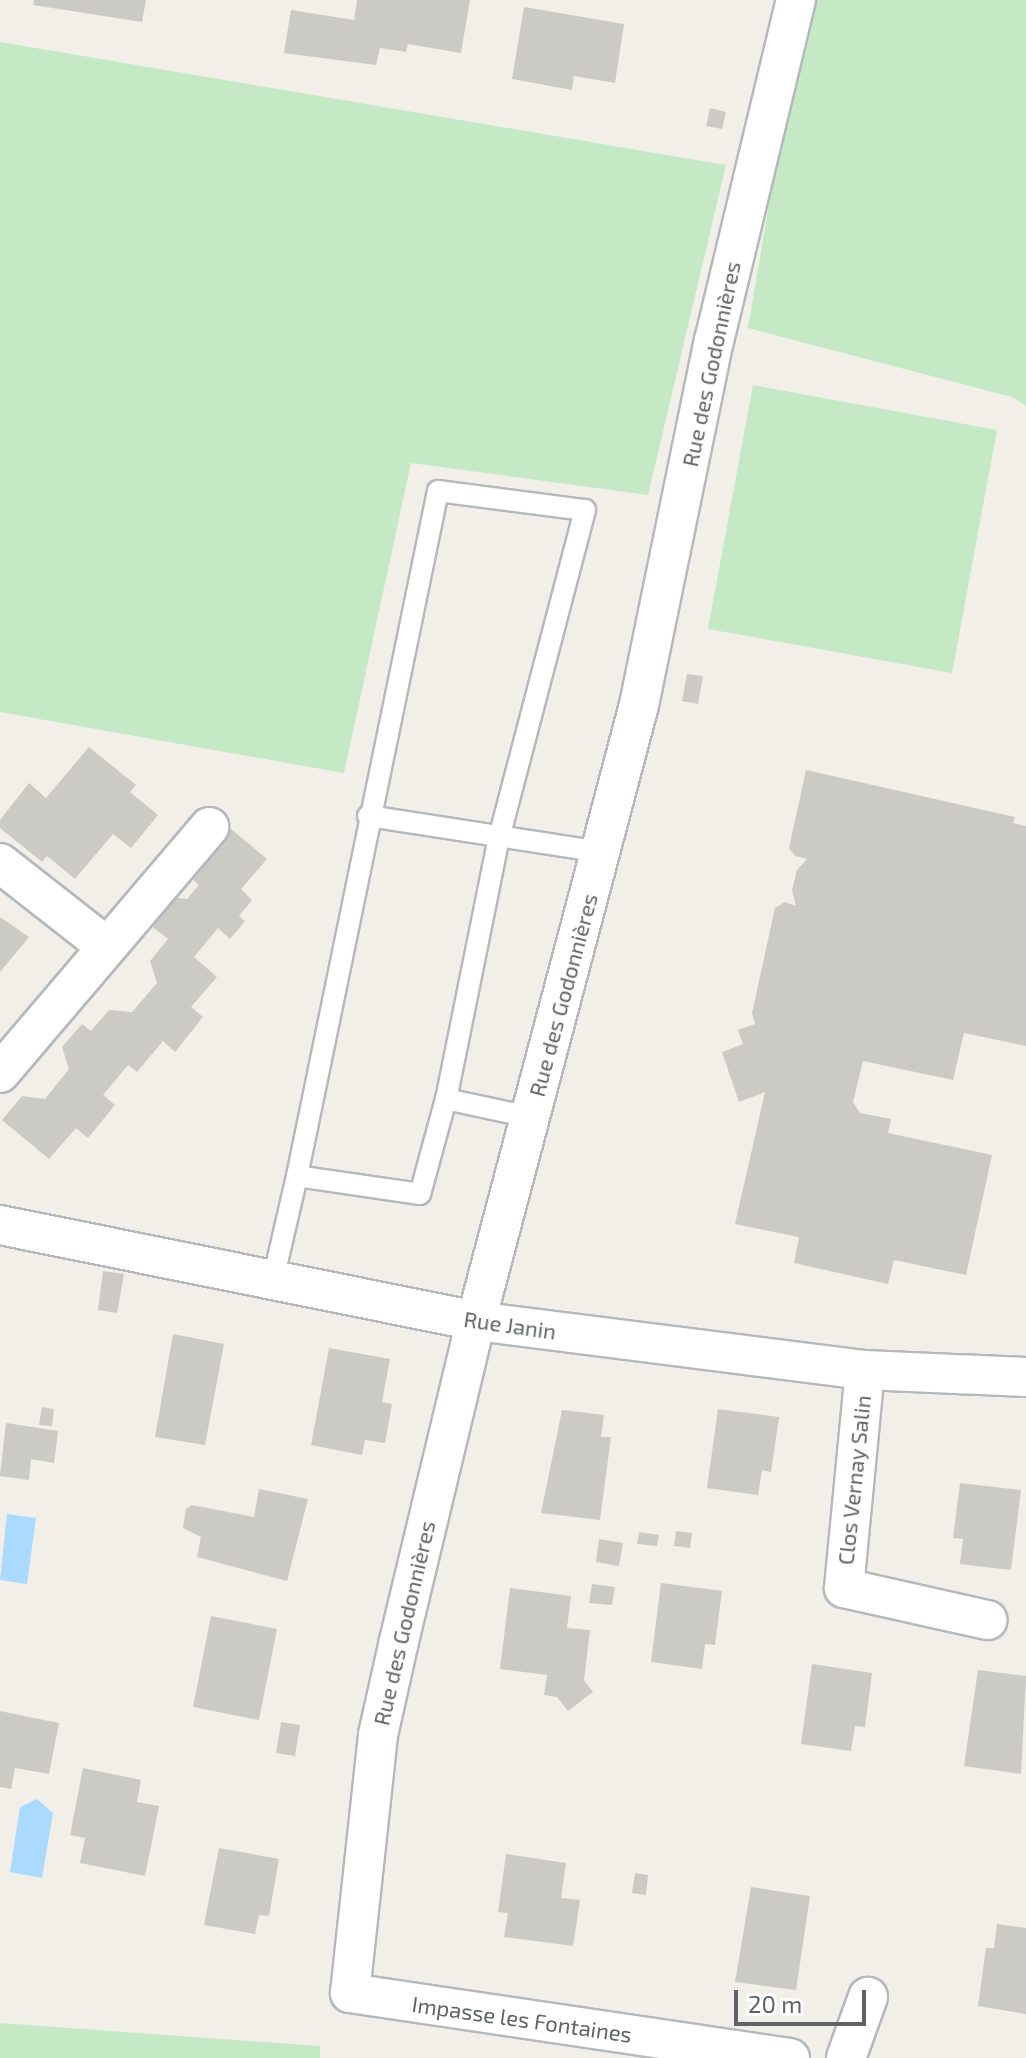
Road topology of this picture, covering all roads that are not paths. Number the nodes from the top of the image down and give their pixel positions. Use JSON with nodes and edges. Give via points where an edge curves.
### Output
{"nodes":[{"id":1,"x":796,"y":0,"type":"edge"},
{"id":2,"x":368,"y":816,"type":"junction"},
{"id":3,"x":209,"y":827,"type":"dead end"},
{"id":4,"x":499,"y":837,"type":"junction"},
{"id":5,"x":600,"y":852,"type":"junction"},
{"id":6,"x":0,"y":863,"type":"edge"},
{"id":7,"x":106,"y":946,"type":"junction"},
{"id":8,"x":0,"y":1073,"type":"edge"},
{"id":9,"x":446,"y":1099,"type":"junction"},
{"id":10,"x":530,"y":1117,"type":"junction"},
{"id":11,"x":297,"y":1176,"type":"junction"},
{"id":12,"x":0,"y":1225,"type":"edge"},
{"id":13,"x":273,"y":1280,"type":"junction"},
{"id":14,"x":476,"y":1321,"type":"junction"},
{"id":15,"x":865,"y":1370,"type":"junction"},
{"id":16,"x":1026,"y":1377,"type":"edge"},
{"id":17,"x":987,"y":1620,"type":"dead end"},
{"id":18,"x":350,"y":1993,"type":"joint"},
{"id":19,"x":868,"y":1997,"type":"dead end"},
{"id":20,"x":790,"y":2058,"type":"edge"},
{"id":21,"x":846,"y":2058,"type":"edge"}],
"edges":[{"from":1,"to":5,"type":"street","name":"Rue des Godonnières","via":[[714,341],[639,705]]},
{"from":2,"to":4,"type":"lane"},
{"from":2,"to":4,"type":"lane","via":[[438,491],[585,510]]},
{"from":2,"to":11,"type":"lane"},
{"from":3,"to":7,"type":"street"},
{"from":4,"to":5,"type":"lane"},
{"from":4,"to":9,"type":"lane"},
{"from":5,"to":10,"type":"street","name":"Rue des Godonnières"},
{"from":6,"to":7,"type":"street"},
{"from":7,"to":8,"type":"street"},
{"from":9,"to":10,"type":"lane"},
{"from":9,"to":11,"type":"lane","via":[[420,1194]]},
{"from":10,"to":14,"type":"street","name":"Rue des Godonnières"},
{"from":11,"to":13,"type":"lane"},
{"from":12,"to":13,"type":"street","name":"Rue Janin"},
{"from":13,"to":14,"type":"street","name":"Rue Janin"},
{"from":14,"to":15,"type":"street","name":"Rue Janin"},
{"from":14,"to":18,"type":"street","name":"Rue des Godonnières","via":[[378,1735]]},
{"from":15,"to":16,"type":"street","name":"Rue Janin"},
{"from":15,"to":17,"type":"street","name":"Clos Vernay Salin","via":[[844,1588]]},
{"from":18,"to":20,"type":"street","name":"Impasse les Fontaines"},
{"from":19,"to":21,"type":"street"}]}
